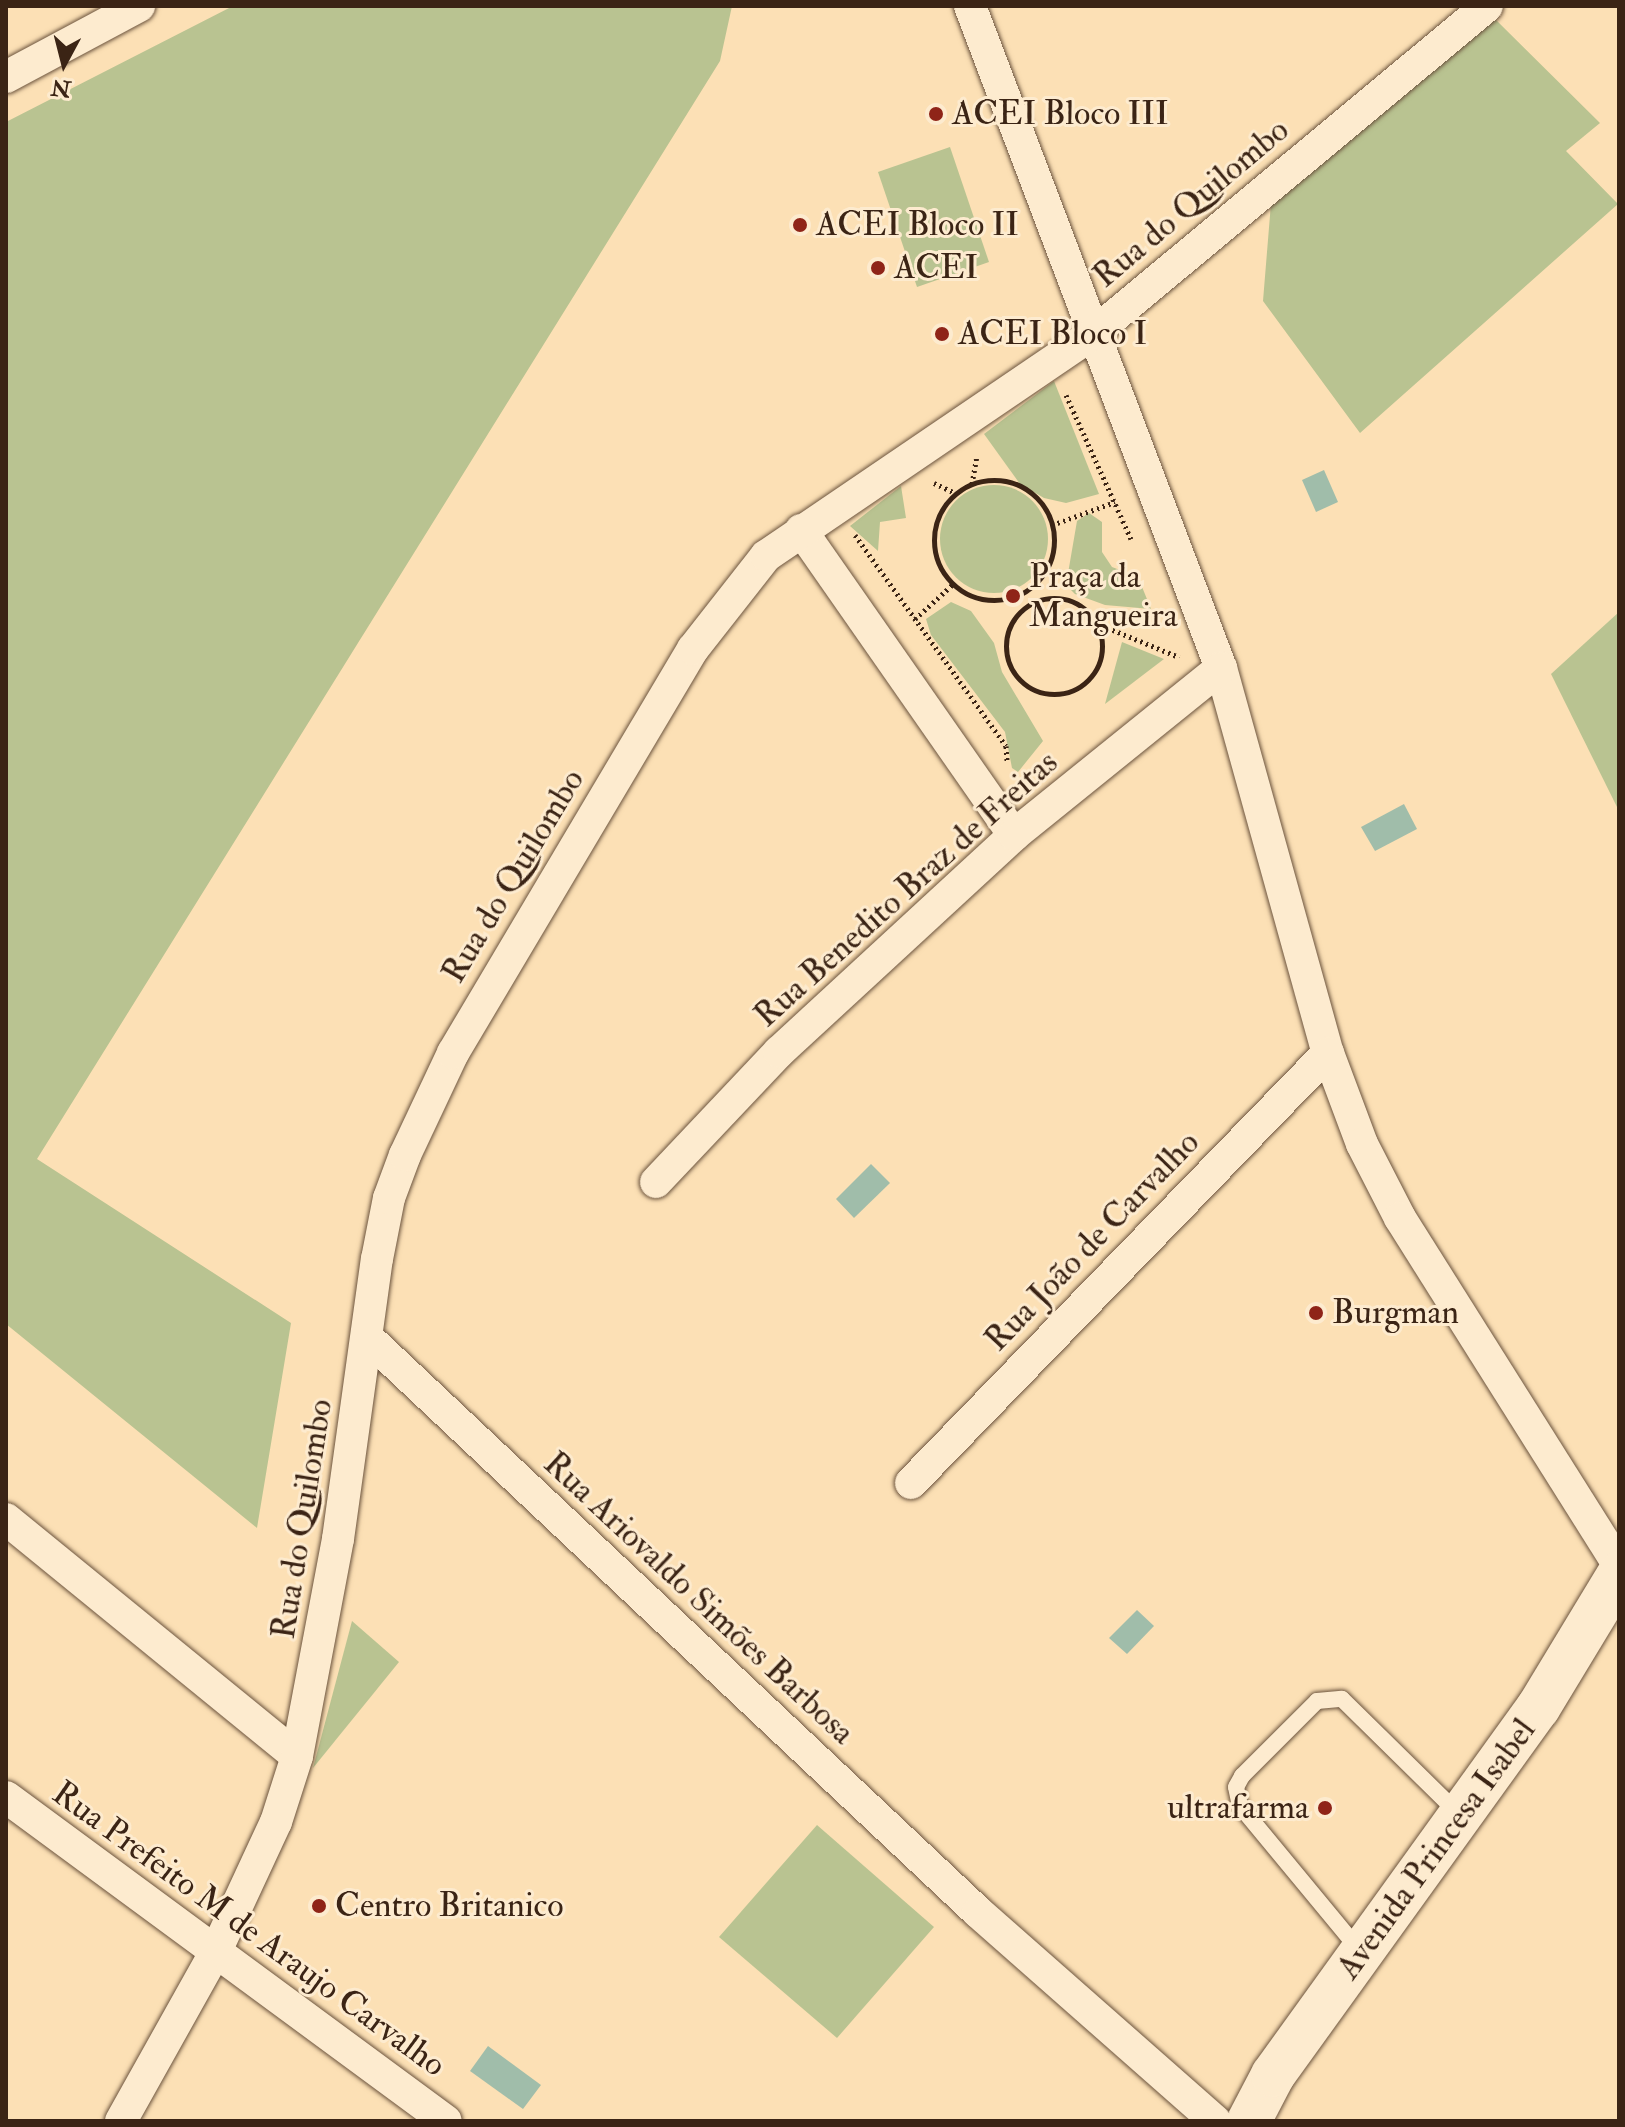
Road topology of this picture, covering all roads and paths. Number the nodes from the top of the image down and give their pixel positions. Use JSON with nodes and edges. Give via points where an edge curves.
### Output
{"nodes":[{"id":1,"x":139,"y":6,"type":"edge"},
{"id":2,"x":970,"y":6,"type":"edge"},
{"id":3,"x":1487,"y":6,"type":"edge"},
{"id":4,"x":6,"y":77,"type":"edge"},
{"id":5,"x":1094,"y":333,"type":"junction"},
{"id":6,"x":1063,"y":389,"type":"dead end"},
{"id":7,"x":1115,"y":502,"type":"junction"},
{"id":8,"x":847,"y":525,"type":"dead end"},
{"id":9,"x":1052,"y":525,"type":"junction"},
{"id":10,"x":801,"y":530,"type":"junction"},
{"id":11,"x":1133,"y":545,"type":"dead end"},
{"id":12,"x":953,"y":584,"type":"junction"},
{"id":13,"x":1022,"y":592,"type":"junction"},
{"id":14,"x":1029,"y":606,"type":"junction"},
{"id":15,"x":915,"y":619,"type":"junction"},
{"id":16,"x":1095,"y":622,"type":"junction"},
{"id":17,"x":1177,"y":645,"type":"dead end"},
{"id":18,"x":1183,"y":659,"type":"junction"},
{"id":19,"x":1221,"y":668,"type":"junction"},
{"id":20,"x":1171,"y":669,"type":"dead end"},
{"id":21,"x":1196,"y":691,"type":"junction"},
{"id":22,"x":1008,"y":775,"type":"dead end"},
{"id":23,"x":1014,"y":835,"type":"junction"},
{"id":24,"x":1328,"y":1053,"type":"junction"},
{"id":25,"x":656,"y":1182,"type":"dead end"},
{"id":26,"x":369,"y":1339,"type":"junction"},
{"id":27,"x":911,"y":1483,"type":"dead end"},
{"id":28,"x":6,"y":1519,"type":"edge"},
{"id":29,"x":1619,"y":1566,"type":"edge"},
{"id":30,"x":1619,"y":1574,"type":"edge"},
{"id":31,"x":297,"y":1756,"type":"junction"},
{"id":32,"x":6,"y":1797,"type":"edge"},
{"id":33,"x":1460,"y":1816,"type":"junction"},
{"id":34,"x":216,"y":1951,"type":"junction"},
{"id":35,"x":1361,"y":1952,"type":"junction"},
{"id":36,"x":121,"y":2121,"type":"edge"},
{"id":37,"x":446,"y":2121,"type":"edge"},
{"id":38,"x":1215,"y":2121,"type":"edge"},
{"id":39,"x":1249,"y":2121,"type":"edge"}],
"edges":[{"from":1,"to":4,"type":"street"},
{"from":2,"to":5,"type":"street"},
{"from":3,"to":5,"type":"street","name":"Rua do Quilombo"},
{"from":5,"to":10,"type":"street","name":"Rua do Quilombo"},
{"from":5,"to":19,"type":"street"},
{"from":6,"to":7,"type":"path"},
{"from":7,"to":9,"type":"path"},
{"from":7,"to":11,"type":"path"},
{"from":8,"to":15,"type":"path"},
{"from":9,"to":12,"type":"path","via":[[1041,502],[1009,482],[990,480],[955,493],[935,527],[934,547]]},
{"from":9,"to":13,"type":"path","via":[[1052,556],[1044,573]]},
{"from":10,"to":23,"type":"street"},
{"from":10,"to":26,"type":"street","name":"Rua do Quilombo","via":[[766,556],[693,649],[453,1053],[389,1198]]},
{"from":12,"to":13,"type":"path","via":[[990,600]]},
{"from":12,"to":15,"type":"path"},
{"from":13,"to":14,"type":"path"},
{"from":14,"to":16,"type":"path","via":[[1065,599]]},
{"from":14,"to":16,"type":"path","via":[[1011,624],[1006,655],[1022,683],[1035,691],[1067,693],[1093,676],[1102,645]]},
{"from":15,"to":22,"type":"path","via":[[1006,746]]},
{"from":16,"to":18,"type":"path"},
{"from":17,"to":18,"type":"path"},
{"from":18,"to":20,"type":"path"},
{"from":18,"to":21,"type":"path"},
{"from":19,"to":21,"type":"street","name":"Rua Benedito Braz de Freitas"},
{"from":19,"to":24,"type":"street"},
{"from":21,"to":23,"type":"street","name":"Rua Benedito Braz de Freitas"},
{"from":23,"to":25,"type":"street","name":"Rua Benedito Braz de Freitas","via":[[779,1052]]},
{"from":24,"to":27,"type":"street","name":"Rua João de Carvalho"},
{"from":24,"to":29,"type":"street","via":[[1362,1144],[1400,1218]]},
{"from":26,"to":31,"type":"street","name":"Rua do Quilombo","via":[[316,1673]]},
{"from":26,"to":38,"type":"street","name":"Rua Ariovaldo Simões Barbosa","via":[[978,1912]]},
{"from":28,"to":31,"type":"street"},
{"from":30,"to":33,"type":"main road","name":"Avenida Princesa Isabel","via":[[1538,1708]]},
{"from":31,"to":34,"type":"street","name":"Rua do Quilombo","via":[[276,1822]]},
{"from":32,"to":34,"type":"street","name":"Rua Prefeito M de Araujo Carvalho"},
{"from":33,"to":35,"type":"main road","name":"Avenida Princesa Isabel"},
{"from":33,"to":35,"type":"lane","via":[[1342,1699],[1317,1701],[1242,1776],[1236,1787],[1240,1806]]},
{"from":34,"to":36,"type":"street","name":"Rua do Quilombo"},
{"from":34,"to":37,"type":"street","name":"Rua Prefeito M de Araujo Carvalho"},
{"from":35,"to":39,"type":"main road","name":"Avenida Princesa Isabel","via":[[1273,2075]]}]}
